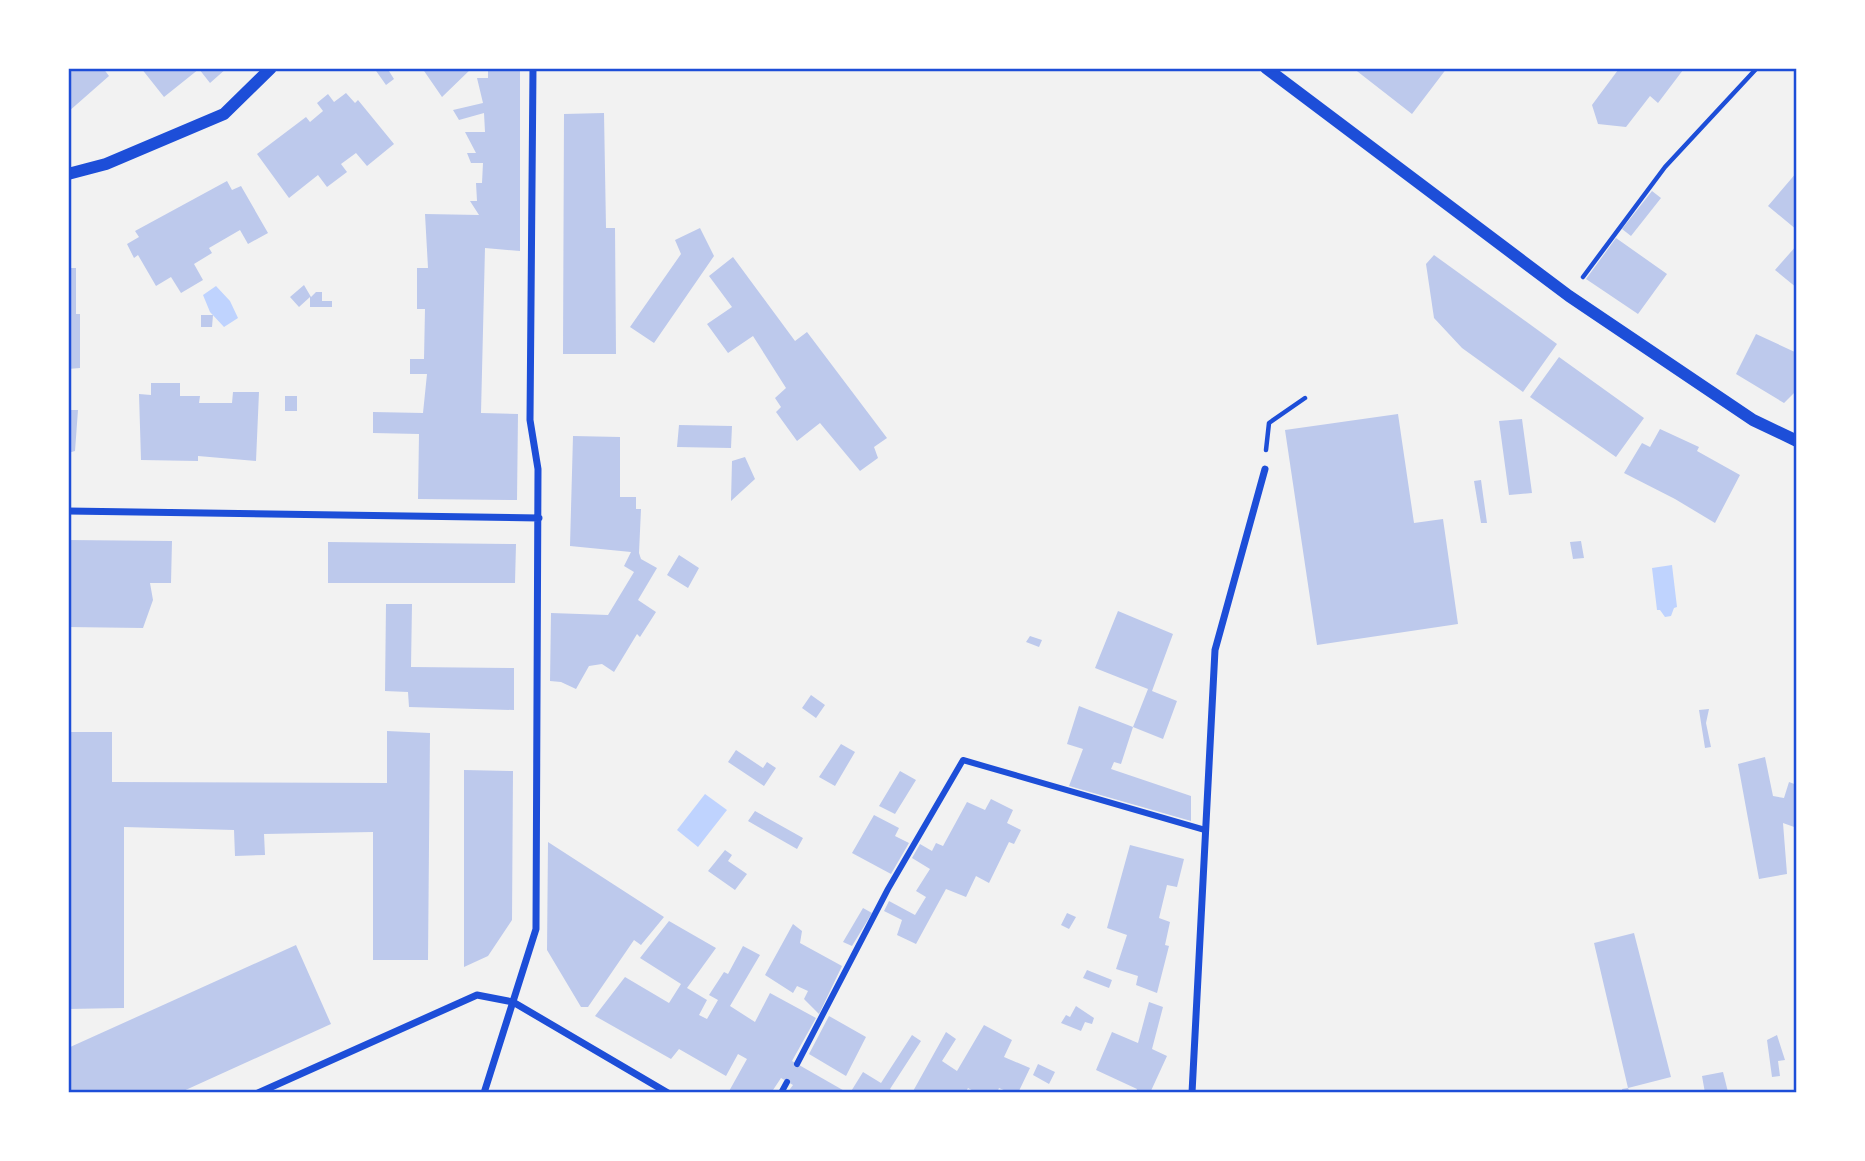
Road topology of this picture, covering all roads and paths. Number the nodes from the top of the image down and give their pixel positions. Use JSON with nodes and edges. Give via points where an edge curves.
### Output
{"nodes":[{"id":1,"x":271,"y":68,"type":"edge"},
{"id":2,"x":533,"y":68,"type":"edge"},
{"id":3,"x":1266,"y":68,"type":"edge"},
{"id":4,"x":1757,"y":68,"type":"edge"},
{"id":5,"x":68,"y":174,"type":"edge"},
{"id":6,"x":1569,"y":296,"type":"junction"},
{"id":7,"x":1305,"y":398,"type":"dead end"},
{"id":8,"x":1797,"y":441,"type":"edge"},
{"id":9,"x":1265,"y":468,"type":"joint"},
{"id":10,"x":68,"y":511,"type":"edge"},
{"id":11,"x":539,"y":517,"type":"junction"},
{"id":12,"x":1205,"y":830,"type":"junction"},
{"id":13,"x":513,"y":1002,"type":"junction"},
{"id":14,"x":797,"y":1064,"type":"dead end"},
{"id":15,"x":787,"y":1082,"type":"dead end"},
{"id":16,"x":258,"y":1093,"type":"edge"},
{"id":17,"x":484,"y":1093,"type":"edge"},
{"id":18,"x":668,"y":1093,"type":"edge"},
{"id":19,"x":781,"y":1093,"type":"edge"},
{"id":20,"x":1192,"y":1093,"type":"edge"}],
"edges":[{"from":1,"to":5,"type":"street","via":[[224,114],[106,164]]},
{"from":2,"to":11,"type":"street","via":[[530,420],[538,468]]},
{"from":3,"to":6,"type":"street"},
{"from":4,"to":6,"type":"path","via":[[1665,167]]},
{"from":6,"to":8,"type":"street","via":[[1754,420]]},
{"from":7,"to":9,"type":"path","via":[[1269,424]]},
{"from":9,"to":12,"type":"street","via":[[1215,650]]},
{"from":10,"to":11,"type":"street"},
{"from":11,"to":13,"type":"street","via":[[536,929]]},
{"from":12,"to":14,"type":"street","via":[[963,760],[888,889]]},
{"from":12,"to":20,"type":"street"},
{"from":13,"to":16,"type":"street","via":[[477,995]]},
{"from":13,"to":17,"type":"street"},
{"from":13,"to":18,"type":"street"},
{"from":15,"to":19,"type":"street"}]}
